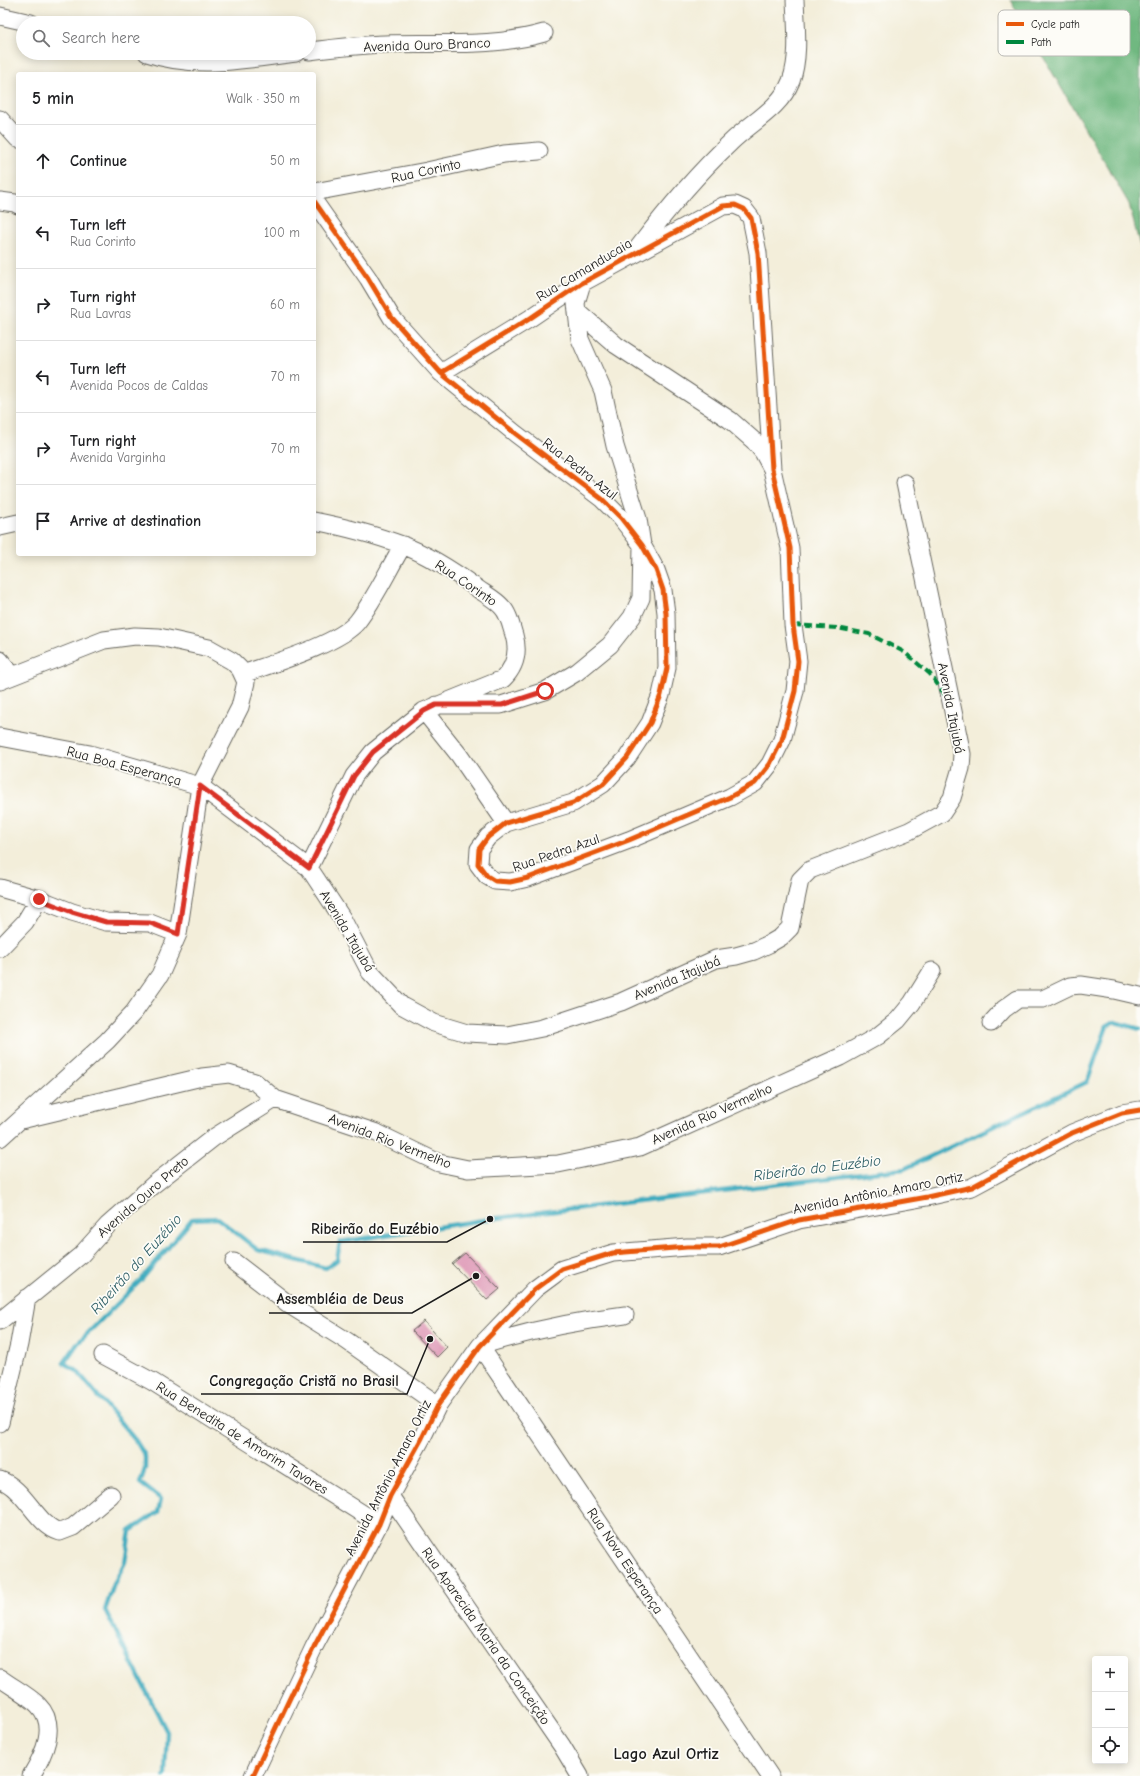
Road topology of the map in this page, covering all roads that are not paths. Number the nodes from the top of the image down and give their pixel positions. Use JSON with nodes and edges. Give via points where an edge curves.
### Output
{"nodes":[{"id":1,"x":795,"y":0,"type":"edge"},
{"id":2,"x":0,"y":16,"type":"edge"},
{"id":3,"x":16,"y":20,"type":"edge"},
{"id":4,"x":544,"y":33,"type":"dead end"},
{"id":5,"x":316,"y":50,"type":"edge"},
{"id":6,"x":183,"y":60,"type":"edge"},
{"id":7,"x":250,"y":60,"type":"edge"},
{"id":8,"x":0,"y":119,"type":"edge"},
{"id":9,"x":16,"y":137,"type":"edge"},
{"id":10,"x":539,"y":151,"type":"dead end"},
{"id":11,"x":316,"y":192,"type":"edge"},
{"id":12,"x":0,"y":201,"type":"edge"},
{"id":13,"x":16,"y":204,"type":"edge"},
{"id":14,"x":316,"y":204,"type":"edge"},
{"id":15,"x":633,"y":254,"type":"junction"},
{"id":16,"x":582,"y":283,"type":"junction"},
{"id":17,"x":577,"y":311,"type":"junction"},
{"id":18,"x":441,"y":373,"type":"junction"},
{"id":19,"x":772,"y":469,"type":"junction"},
{"id":20,"x":905,"y":483,"type":"dead end"},
{"id":21,"x":316,"y":521,"type":"edge"},
{"id":22,"x":16,"y":523,"type":"edge"},
{"id":23,"x":0,"y":528,"type":"edge"},
{"id":24,"x":403,"y":545,"type":"junction"},
{"id":25,"x":642,"y":545,"type":"junction"},
{"id":26,"x":0,"y":660,"type":"edge"},
{"id":27,"x":243,"y":674,"type":"junction"},
{"id":28,"x":6,"y":679,"type":"edge"},
{"id":29,"x":430,"y":708,"type":"junction"},
{"id":30,"x":0,"y":738,"type":"edge"},
{"id":31,"x":200,"y":786,"type":"junction"},
{"id":32,"x":506,"y":823,"type":"junction"},
{"id":33,"x":309,"y":868,"type":"junction"},
{"id":34,"x":0,"y":888,"type":"edge"},
{"id":35,"x":39,"y":899,"type":"junction"},
{"id":36,"x":178,"y":934,"type":"junction"},
{"id":37,"x":0,"y":948,"type":"edge"},
{"id":38,"x":932,"y":971,"type":"dead end"},
{"id":39,"x":1140,"y":996,"type":"edge"},
{"id":40,"x":991,"y":1023,"type":"dead end"},
{"id":41,"x":275,"y":1100,"type":"junction"},
{"id":42,"x":1140,"y":1110,"type":"edge"},
{"id":43,"x":21,"y":1120,"type":"junction"},
{"id":44,"x":0,"y":1138,"type":"edge"},
{"id":45,"x":234,"y":1262,"type":"dead end"},
{"id":46,"x":27,"y":1298,"type":"junction"},
{"id":47,"x":625,"y":1315,"type":"dead end"},
{"id":48,"x":0,"y":1321,"type":"edge"},
{"id":49,"x":480,"y":1346,"type":"junction"},
{"id":50,"x":103,"y":1355,"type":"dead end"},
{"id":51,"x":438,"y":1405,"type":"junction"},
{"id":52,"x":0,"y":1423,"type":"edge"},
{"id":53,"x":0,"y":1480,"type":"edge"},
{"id":54,"x":111,"y":1495,"type":"dead end"},
{"id":55,"x":390,"y":1496,"type":"junction"},
{"id":56,"x":379,"y":1524,"type":"junction"},
{"id":57,"x":0,"y":1678,"type":"edge"},
{"id":58,"x":31,"y":1776,"type":"edge"},
{"id":59,"x":253,"y":1776,"type":"edge"},
{"id":60,"x":580,"y":1776,"type":"edge"},
{"id":61,"x":770,"y":1776,"type":"edge"}],
"edges":[{"from":1,"to":15,"type":"street","name":"Rua Camanducaia","via":[[796,59],[790,82],[777,104],[731,142],[703,170],[670,206]]},
{"from":2,"to":3,"type":"street"},
{"from":4,"to":5,"type":"street","name":"Avenida Ouro Branco","via":[[493,43],[385,44]]},
{"from":6,"to":7,"type":"street"},
{"from":8,"to":9,"type":"street"},
{"from":10,"to":11,"type":"street","name":"Rua Corinto","via":[[504,154]]},
{"from":12,"to":13,"type":"street"},
{"from":14,"to":18,"type":"street","name":"Rua Pedra Azul","via":[[368,278],[392,318]]},
{"from":15,"to":16,"type":"street","name":"Rua Camanducaia"},
{"from":15,"to":19,"type":"street","name":"Rua Camanducaia","via":[[723,206],[735,205],[744,209],[750,218],[758,253]]},
{"from":16,"to":17,"type":"street","via":[[576,303]]},
{"from":16,"to":18,"type":"street","name":"Rua Camanducaia"},
{"from":17,"to":19,"type":"street","via":[[616,345],[730,420],[754,441]]},
{"from":17,"to":25,"type":"street","via":[[580,339],[603,391],[614,446],[638,519]]},
{"from":18,"to":25,"type":"street","name":"Rua Pedra Azul","via":[[602,499]]},
{"from":19,"to":32,"type":"street","name":"Rua Pedra Azul","via":[[790,548],[793,625],[798,661],[795,691],[782,740],[770,764],[755,783],[730,797],[629,840],[528,878],[510,882],[495,881],[487,876],[478,864],[479,849],[488,837]]},
{"from":20,"to":33,"type":"street","name":"Avenida Itajubá","via":[[962,754],[957,783],[952,798],[942,813],[929,821],[810,870],[800,880],[790,928],[781,937],[754,951],[702,964],[621,1002],[542,1028],[507,1035],[467,1033],[434,1023],[401,1005],[370,972],[342,918]]},
{"from":21,"to":24,"type":"street","name":"Rua Corinto"},
{"from":22,"to":23,"type":"street"},
{"from":24,"to":27,"type":"street","via":[[356,623],[340,636]]},
{"from":24,"to":29,"type":"street","name":"Rua Corinto","via":[[471,584],[502,607],[509,619],[516,642],[515,662],[503,679]]},
{"from":25,"to":29,"type":"street","via":[[641,598],[632,618],[610,645],[577,672],[545,691],[502,705]]},
{"from":25,"to":32,"type":"street","name":"Rua Pedra Azul","via":[[663,590],[666,613],[667,668],[662,695],[650,723],[627,758],[603,784],[573,803]]},
{"from":26,"to":28,"type":"street"},
{"from":27,"to":28,"type":"street","via":[[232,662],[209,648],[159,637],[134,636],[104,640]]},
{"from":27,"to":31,"type":"street","via":[[246,682],[240,707]]},
{"from":29,"to":32,"type":"street"},
{"from":29,"to":33,"type":"street","name":"Rua Corinto","via":[[373,752],[354,776]]},
{"from":30,"to":31,"type":"street","name":"Rua Boa Esperança","via":[[90,754]]},
{"from":31,"to":33,"type":"street","name":"Avenida Itajubá"},
{"from":31,"to":36,"type":"street"},
{"from":34,"to":35,"type":"street"},
{"from":35,"to":36,"type":"street","via":[[106,922],[150,923]]},
{"from":35,"to":37,"type":"street","via":[[25,922]]},
{"from":36,"to":43,"type":"street","via":[[160,975],[134,1012],[107,1041]]},
{"from":38,"to":41,"type":"street","name":"Avenida Rio Vermelho","via":[[898,1020],[878,1036],[840,1057],[640,1147],[558,1164],[468,1169],[439,1163],[377,1133]]},
{"from":39,"to":40,"type":"street","via":[[1081,985],[1070,986],[1043,999],[1018,999]]},
{"from":41,"to":43,"type":"street","name":"Avenida Rio Vermelho","via":[[255,1082],[228,1074],[202,1077]]},
{"from":41,"to":46,"type":"street","name":"Avenida Ouro Preto","via":[[213,1138],[153,1185],[108,1225],[81,1255]]},
{"from":42,"to":49,"type":"street","name":"Avenida Antônio Amaro Ortiz","via":[[1122,1113],[1072,1133],[972,1187],[799,1220],[719,1247],[613,1253],[562,1269],[535,1289]]},
{"from":43,"to":44,"type":"street"},
{"from":45,"to":51,"type":"street","via":[[291,1306],[347,1341]]},
{"from":46,"to":48,"type":"street","name":"Avenida Ouro Preto"},
{"from":46,"to":52,"type":"street"},
{"from":47,"to":49,"type":"street","via":[[525,1332]]},
{"from":49,"to":51,"type":"street","name":"Avenida Antônio Amaro Ortiz"},
{"from":49,"to":61,"type":"street","name":"Rua Nova Esperança"},
{"from":50,"to":56,"type":"street","name":"Rua Benedita de Amorim Tavares","via":[[154,1382]]},
{"from":51,"to":55,"type":"street","name":"Avenida Antônio Amaro Ortiz"},
{"from":53,"to":54,"type":"street","via":[[15,1489],[49,1526],[60,1532],[73,1527]]},
{"from":55,"to":56,"type":"street","name":"Avenida Antônio Amaro Ortiz"},
{"from":55,"to":60,"type":"street","name":"Rua Aparecida Maria da Conceição"},
{"from":56,"to":59,"type":"street","name":"Avenida Antônio Amaro Ortiz","via":[[314,1647]]},
{"from":57,"to":58,"type":"street","via":[[39,1706],[46,1719],[46,1745]]}]}
